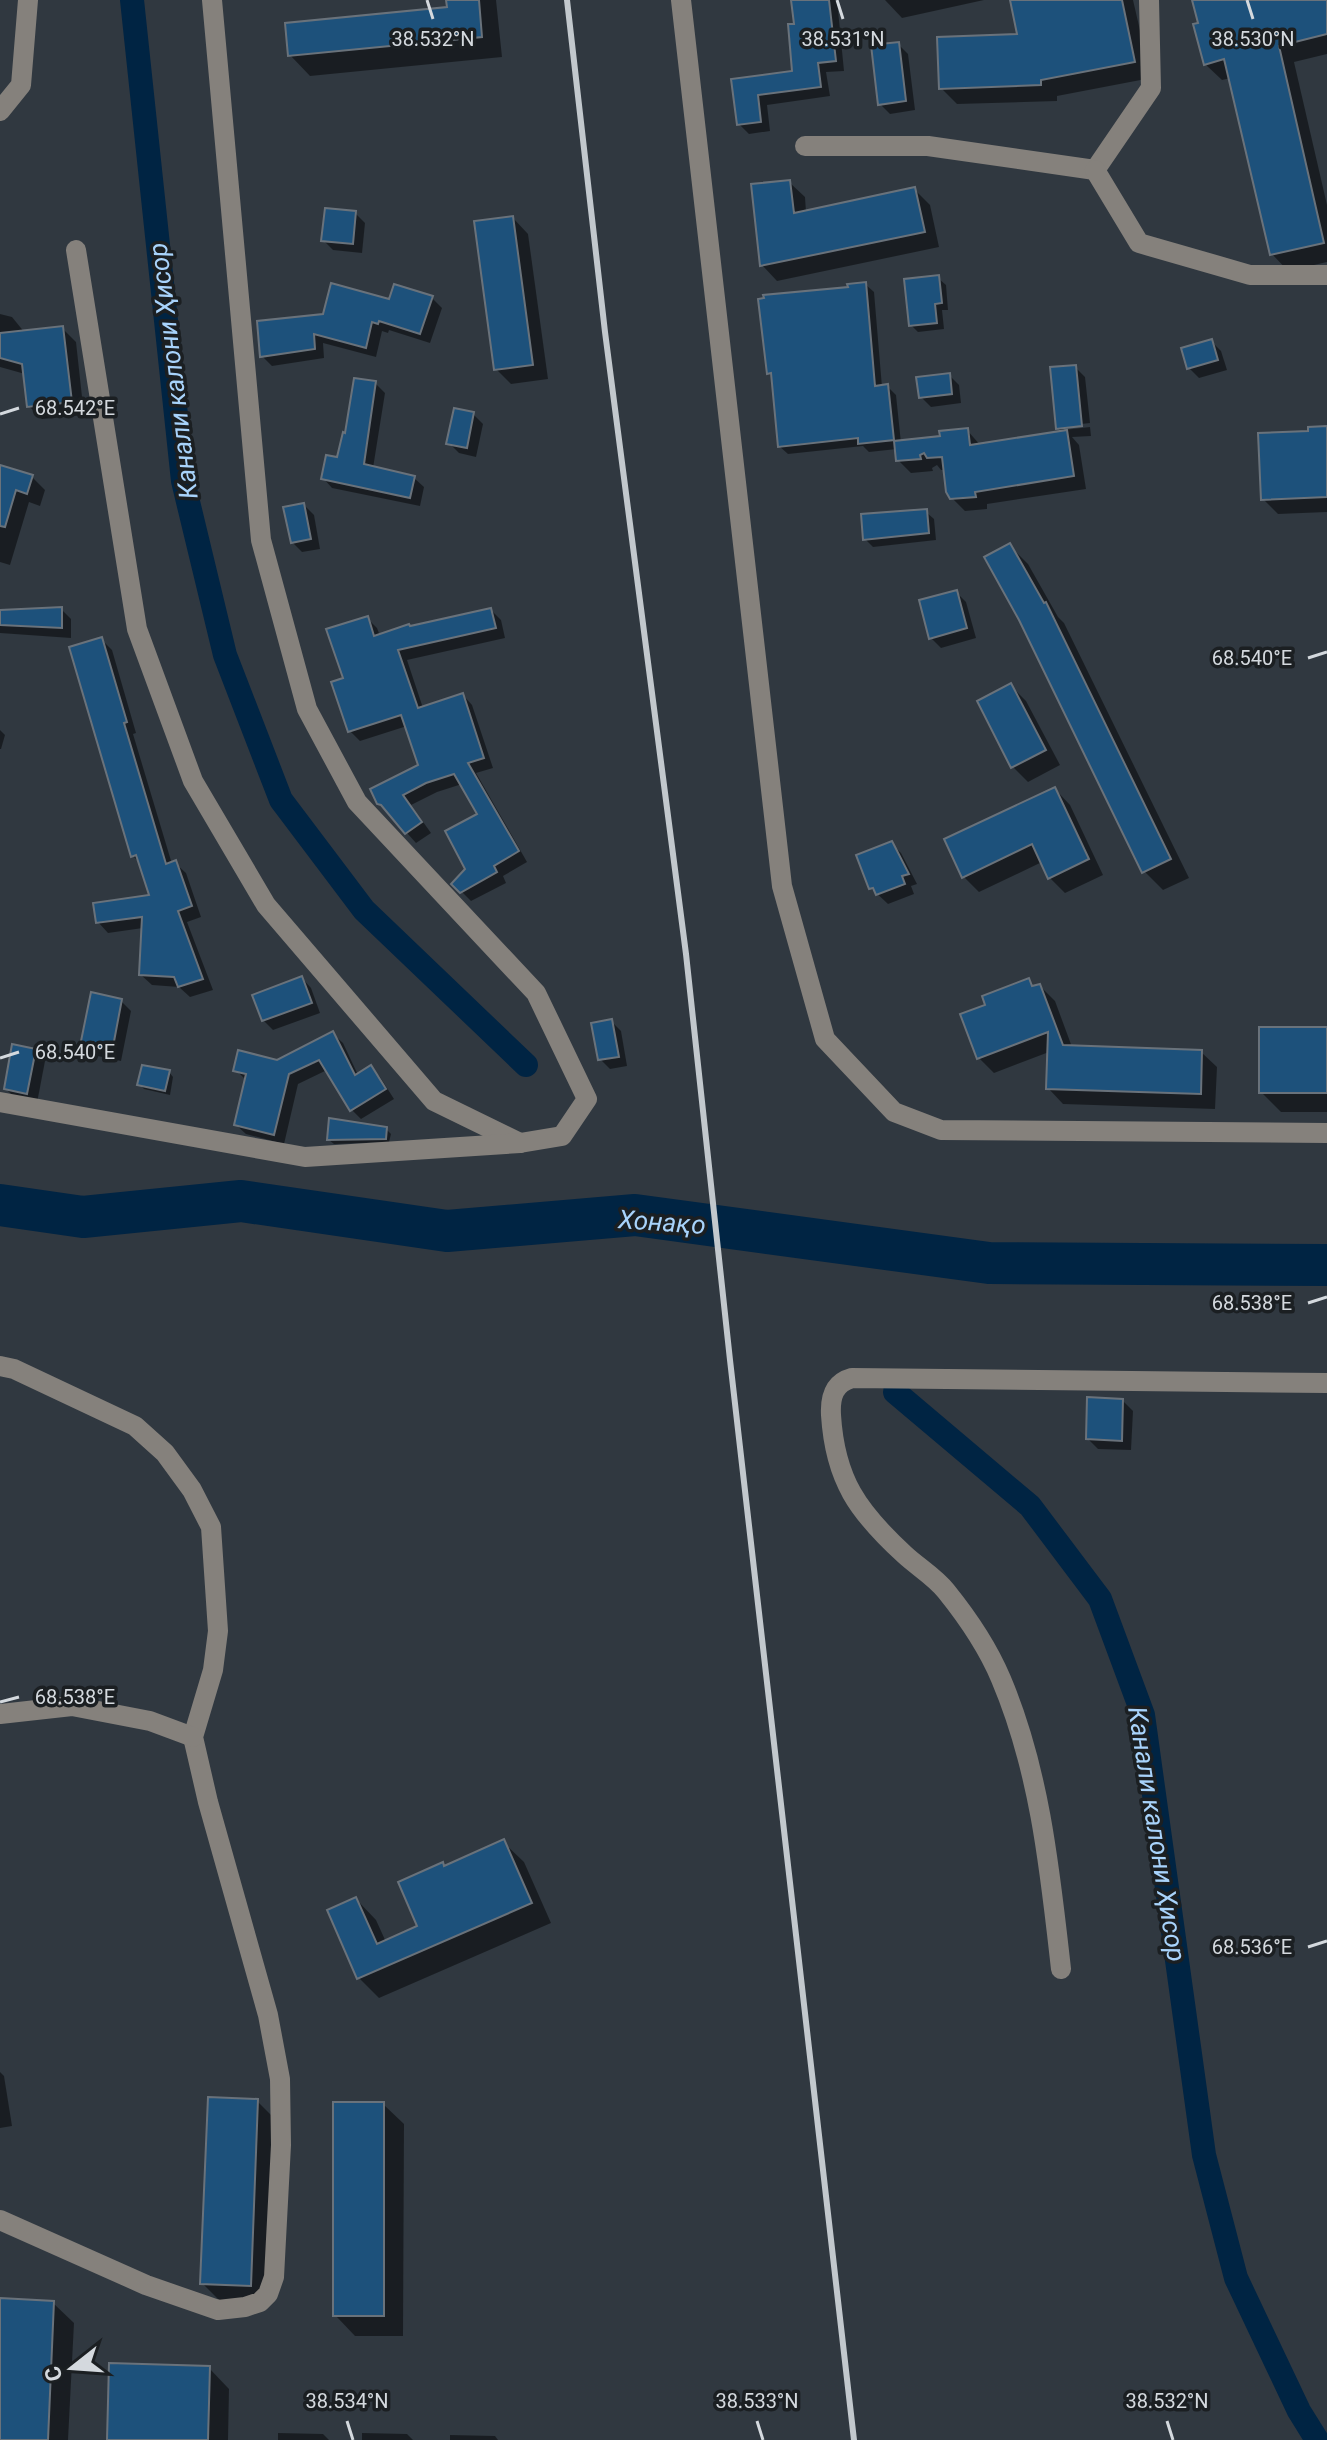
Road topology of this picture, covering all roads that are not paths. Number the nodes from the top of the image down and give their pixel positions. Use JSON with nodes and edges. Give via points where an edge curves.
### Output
{"nodes":[{"id":1,"x":28,"y":0,"type":"edge"},
{"id":2,"x":212,"y":0,"type":"edge"},
{"id":3,"x":681,"y":0,"type":"edge"},
{"id":4,"x":1149,"y":0,"type":"edge"},
{"id":5,"x":0,"y":111,"type":"edge"},
{"id":6,"x":805,"y":146,"type":"dead end"},
{"id":7,"x":1095,"y":170,"type":"junction"},
{"id":8,"x":76,"y":250,"type":"dead end"},
{"id":9,"x":1327,"y":275,"type":"edge"},
{"id":10,"x":0,"y":1102,"type":"edge"},
{"id":11,"x":1327,"y":1133,"type":"edge"},
{"id":12,"x":520,"y":1143,"type":"junction"},
{"id":13,"x":0,"y":1366,"type":"edge"},
{"id":14,"x":1327,"y":1383,"type":"edge"},
{"id":15,"x":0,"y":1714,"type":"edge"},
{"id":16,"x":193,"y":1737,"type":"junction"},
{"id":17,"x":1061,"y":1969,"type":"dead end"},
{"id":18,"x":0,"y":2220,"type":"edge"}],
"edges":[{"from":1,"to":5,"type":"street","via":[[21,85]]},
{"from":2,"to":12,"type":"street","via":[[261,540],[307,709],[357,802],[536,993],[587,1099],[562,1136]]},
{"from":3,"to":11,"type":"street","via":[[782,886],[825,1039],[894,1112],[941,1130]]},
{"from":4,"to":7,"type":"street","via":[[1151,88]]},
{"from":6,"to":7,"type":"street","via":[[928,146]]},
{"from":7,"to":9,"type":"street","via":[[1139,243],[1250,275]]},
{"from":8,"to":12,"type":"street","via":[[137,629],[193,781],[266,905],[434,1101]]},
{"from":10,"to":12,"type":"street","via":[[305,1157]]},
{"from":13,"to":16,"type":"street","via":[[135,1426],[165,1453],[192,1490],[211,1527],[218,1631],[213,1670]]},
{"from":14,"to":17,"type":"street","via":[[852,1378],[835,1389],[830,1403],[832,1439],[845,1485],[903,1553],[945,1589],[1001,1678],[1046,1835]]},
{"from":15,"to":16,"type":"street","via":[[72,1706],[150,1721]]},
{"from":16,"to":18,"type":"street","via":[[268,2015],[280,2079],[274,2277],[268,2294],[245,2307],[218,2310],[146,2285]]}]}
